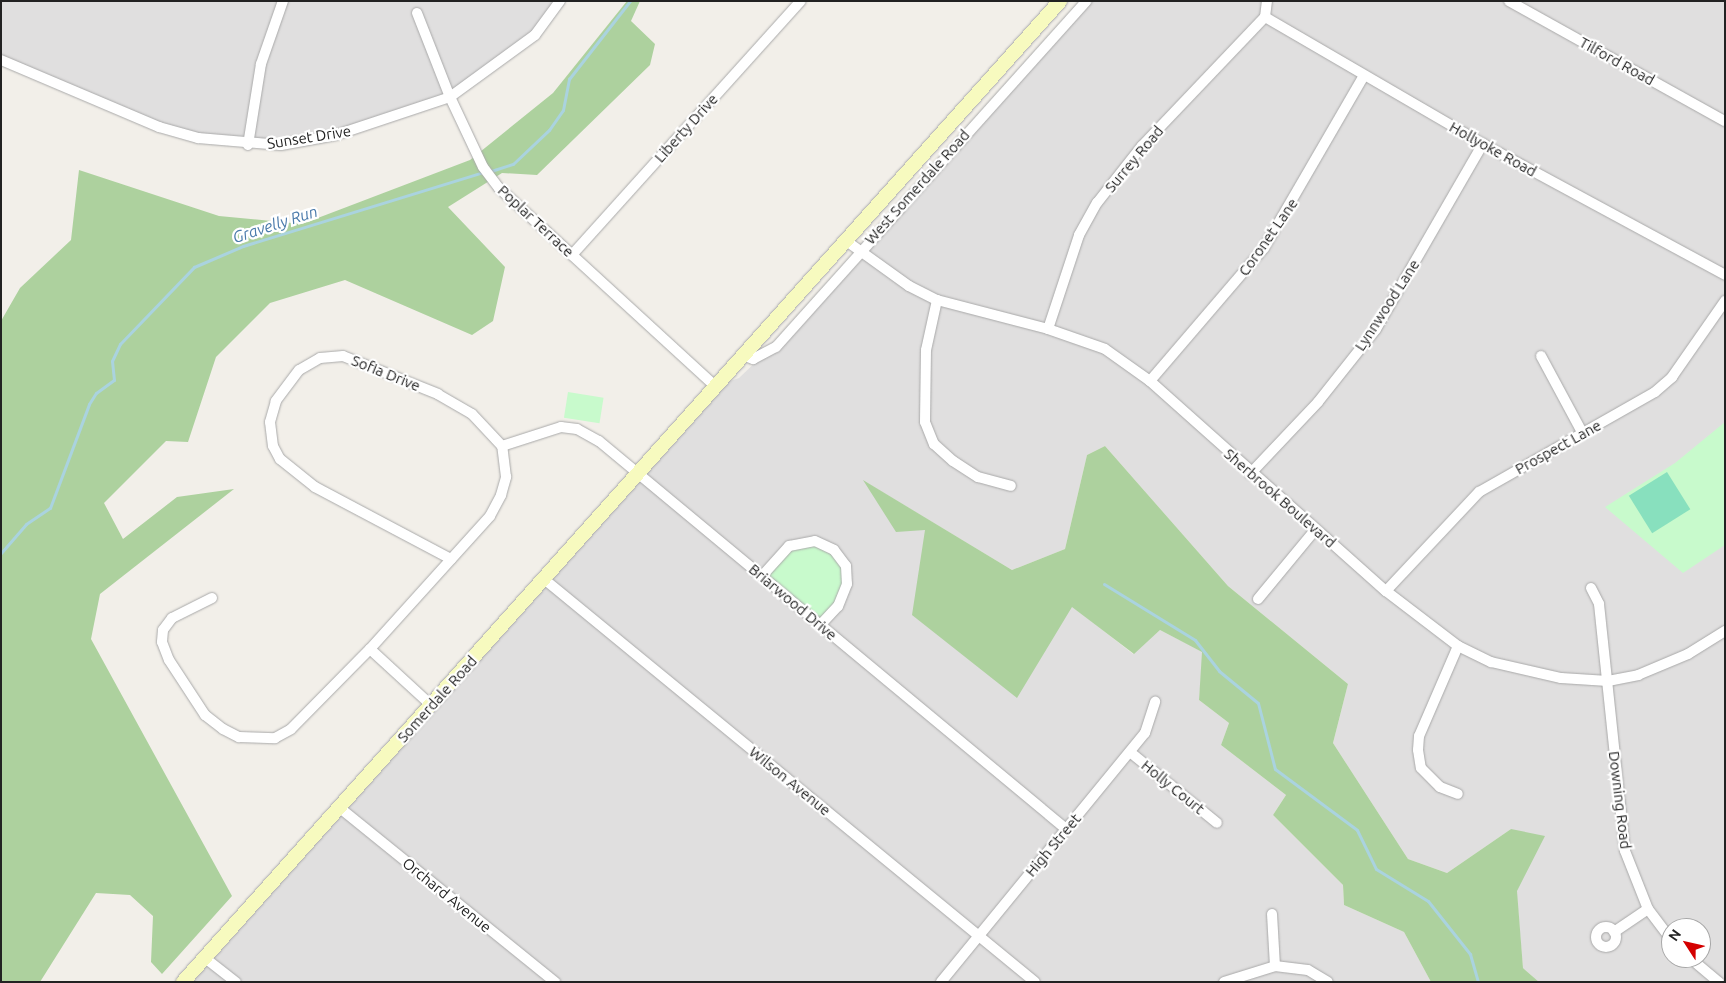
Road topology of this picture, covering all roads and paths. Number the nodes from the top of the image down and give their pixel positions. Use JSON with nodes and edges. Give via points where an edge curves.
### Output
{"nodes":[{"id":1,"x":284,"y":1,"type":"edge"},
{"id":2,"x":560,"y":1,"type":"edge"},
{"id":3,"x":801,"y":1,"type":"edge"},
{"id":4,"x":1060,"y":1,"type":"edge"},
{"id":5,"x":1086,"y":1,"type":"edge"},
{"id":6,"x":1267,"y":1,"type":"edge"},
{"id":7,"x":1509,"y":1,"type":"edge"},
{"id":8,"x":417,"y":13,"type":"dead end"},
{"id":9,"x":1265,"y":17,"type":"junction"},
{"id":10,"x":1,"y":60,"type":"edge"},
{"id":11,"x":1363,"y":77,"type":"junction"},
{"id":12,"x":450,"y":97,"type":"junction"},
{"id":13,"x":1725,"y":121,"type":"edge"},
{"id":14,"x":1483,"y":144,"type":"junction"},
{"id":15,"x":248,"y":145,"type":"junction"},
{"id":16,"x":845,"y":240,"type":"junction"},
{"id":17,"x":860,"y":250,"type":"junction"},
{"id":18,"x":572,"y":255,"type":"junction"},
{"id":19,"x":1725,"y":275,"type":"edge"},
{"id":20,"x":937,"y":300,"type":"junction"},
{"id":21,"x":1725,"y":301,"type":"edge"},
{"id":22,"x":1048,"y":329,"type":"junction"},
{"id":23,"x":742,"y":355,"type":"junction"},
{"id":24,"x":1541,"y":356,"type":"dead end"},
{"id":25,"x":1150,"y":381,"type":"junction"},
{"id":26,"x":715,"y":386,"type":"junction"},
{"id":27,"x":691,"y":417,"type":"joint"},
{"id":28,"x":1582,"y":432,"type":"junction"},
{"id":29,"x":502,"y":446,"type":"junction"},
{"id":30,"x":640,"y":474,"type":"junction"},
{"id":31,"x":1250,"y":474,"type":"junction"},
{"id":32,"x":1010,"y":486,"type":"dead end"},
{"id":33,"x":1316,"y":530,"type":"junction"},
{"id":34,"x":450,"y":559,"type":"junction"},
{"id":35,"x":762,"y":576,"type":"junction"},
{"id":36,"x":544,"y":580,"type":"junction"},
{"id":37,"x":1591,"y":588,"type":"dead end"},
{"id":38,"x":1386,"y":591,"type":"junction"},
{"id":39,"x":212,"y":598,"type":"dead end"},
{"id":40,"x":1258,"y":599,"type":"dead end"},
{"id":41,"x":820,"y":625,"type":"junction"},
{"id":42,"x":1725,"y":631,"type":"edge"},
{"id":43,"x":1458,"y":646,"type":"junction"},
{"id":44,"x":370,"y":650,"type":"junction"},
{"id":45,"x":1608,"y":681,"type":"junction"},
{"id":46,"x":1155,"y":702,"type":"dead end"},
{"id":47,"x":431,"y":705,"type":"junction"},
{"id":48,"x":1130,"y":752,"type":"junction"},
{"id":49,"x":1458,"y":794,"type":"dead end"},
{"id":50,"x":340,"y":808,"type":"junction"},
{"id":51,"x":1217,"y":823,"type":"dead end"},
{"id":52,"x":1066,"y":829,"type":"junction"},
{"id":53,"x":1648,"y":909,"type":"junction"},
{"id":54,"x":1272,"y":914,"type":"dead end"},
{"id":55,"x":1661,"y":926,"type":"edge"},
{"id":56,"x":1614,"y":932,"type":"dead end"},
{"id":57,"x":978,"y":935,"type":"junction"},
{"id":58,"x":205,"y":958,"type":"junction"},
{"id":59,"x":1275,"y":966,"type":"junction"},
{"id":60,"x":1702,"y":968,"type":"edge"},
{"id":61,"x":183,"y":982,"type":"edge"},
{"id":62,"x":236,"y":982,"type":"edge"},
{"id":63,"x":555,"y":982,"type":"edge"},
{"id":64,"x":941,"y":982,"type":"edge"},
{"id":65,"x":1036,"y":982,"type":"edge"},
{"id":66,"x":1224,"y":982,"type":"edge"},
{"id":67,"x":1328,"y":982,"type":"edge"},
{"id":68,"x":1719,"y":982,"type":"edge"}],
"edges":[{"from":1,"to":15,"type":"street","via":[[261,64]]},
{"from":2,"to":12,"type":"street","name":"Sunset Drive","via":[[536,35]]},
{"from":3,"to":18,"type":"street","name":"Liberty Drive"},
{"from":4,"to":16,"type":"main road","name":"West Somerdale Road"},
{"from":5,"to":17,"type":"street","name":"West Somerdale Road"},
{"from":6,"to":9,"type":"street"},
{"from":7,"to":13,"type":"street","name":"Tilford Road"},
{"from":8,"to":12,"type":"street","name":"Poplar Terrace"},
{"from":9,"to":11,"type":"street","name":"Hollyoke Road"},
{"from":9,"to":22,"type":"street","name":"Surrey Road","via":[[1142,146],[1097,202],[1079,235]]},
{"from":10,"to":15,"type":"street","name":"Sunset Drive","via":[[159,127]]},
{"from":11,"to":14,"type":"street","name":"Hollyoke Road"},
{"from":11,"to":25,"type":"street","name":"Coronet Lane","via":[[1264,248]]},
{"from":12,"to":15,"type":"street","name":"Sunset Drive","via":[[336,136]]},
{"from":12,"to":18,"type":"street","name":"Poplar Terrace","via":[[483,167],[499,188]]},
{"from":14,"to":19,"type":"street","name":"Hollyoke Road"},
{"from":14,"to":31,"type":"street","name":"Lynnwood Lane","via":[[1376,328],[1318,402]]},
{"from":16,"to":17,"type":"street","name":"Sherbrook Boulevard"},
{"from":16,"to":23,"type":"main road","name":"West Somerdale Road"},
{"from":17,"to":20,"type":"street","name":"Sherbrook Boulevard"},
{"from":17,"to":23,"type":"street","name":"West Somerdale Road","via":[[776,347],[753,359]]},
{"from":18,"to":26,"type":"street","name":"Poplar Terrace"},
{"from":20,"to":22,"type":"street","name":"Sherbrook Boulevard"},
{"from":20,"to":32,"type":"street","via":[[926,350],[925,422],[934,444],[953,462],[978,477]]},
{"from":21,"to":28,"type":"street","name":"Prospect Lane","via":[[1672,377],[1635,406]]},
{"from":22,"to":25,"type":"street","name":"Sherbrook Boulevard","via":[[1105,349]]},
{"from":23,"to":26,"type":"main road","name":"West Somerdale Road"},
{"from":24,"to":28,"type":"street"},
{"from":25,"to":31,"type":"street","name":"Sherbrook Boulevard"},
{"from":26,"to":27,"type":"main road","name":"West Somerdale Road"},
{"from":27,"to":30,"type":"main road","name":"Somerdale Road"},
{"from":28,"to":38,"type":"street","name":"Prospect Lane","via":[[1480,492]]},
{"from":29,"to":30,"type":"street","name":"Briarwood Drive","via":[[561,427],[577,429]]},
{"from":29,"to":34,"type":"street","via":[[506,477],[502,496],[490,516]]},
{"from":29,"to":34,"type":"street","name":"Sofia Drive","via":[[472,414],[438,394],[343,356],[320,358],[299,370],[276,401],[270,422],[272,446],[291,471]]},
{"from":30,"to":35,"type":"street","name":"Briarwood Drive"},
{"from":30,"to":36,"type":"main road","name":"Somerdale Road"},
{"from":31,"to":33,"type":"street","name":"Sherbrook Boulevard"},
{"from":33,"to":38,"type":"street","name":"Sherbrook Boulevard"},
{"from":33,"to":40,"type":"street"},
{"from":34,"to":44,"type":"street"},
{"from":35,"to":41,"type":"street","name":"Briarwood Drive"},
{"from":35,"to":41,"type":"street","via":[[789,546],[815,540],[834,550],[846,566],[847,584],[838,606]]},
{"from":36,"to":47,"type":"main road","name":"Somerdale Road"},
{"from":36,"to":57,"type":"street","name":"Wilson Avenue"},
{"from":37,"to":45,"type":"street","name":"Downing Road","via":[[1599,604]]},
{"from":38,"to":43,"type":"street","name":"Sherbrook Boulevard"},
{"from":39,"to":44,"type":"street","via":[[172,618],[163,630],[162,642],[169,660],[205,715],[239,737],[275,738],[312,708]]},
{"from":41,"to":52,"type":"street","name":"Briarwood Drive"},
{"from":42,"to":45,"type":"street","name":"Sherbrook Boulevard","via":[[1638,675]]},
{"from":43,"to":45,"type":"street","name":"Sherbrook Boulevard","via":[[1499,664],[1561,678]]},
{"from":43,"to":49,"type":"street","via":[[1419,736],[1418,750],[1421,768],[1440,787]]},
{"from":44,"to":47,"type":"street"},
{"from":45,"to":53,"type":"street","name":"Downing Road","via":[[1625,851]]},
{"from":46,"to":48,"type":"street","name":"High Street","via":[[1145,733]]},
{"from":47,"to":50,"type":"main road","name":"Somerdale Road"},
{"from":48,"to":51,"type":"street","name":"Holly Court"},
{"from":48,"to":52,"type":"street","name":"High Street"},
{"from":50,"to":58,"type":"main road","name":"Somerdale Road"},
{"from":50,"to":63,"type":"street","name":"Orchard Avenue"},
{"from":52,"to":57,"type":"street","name":"High Street"},
{"from":53,"to":55,"type":"street","name":"Downing Road"},
{"from":53,"to":56,"type":"street"},
{"from":54,"to":59,"type":"street"},
{"from":57,"to":64,"type":"street","name":"High Street"},
{"from":57,"to":65,"type":"street","name":"Wilson Avenue"},
{"from":58,"to":61,"type":"main road","name":"Somerdale Road"},
{"from":58,"to":62,"type":"street"},
{"from":59,"to":66,"type":"street"},
{"from":59,"to":67,"type":"street","via":[[1308,970]]},
{"from":60,"to":68,"type":"street"}]}
